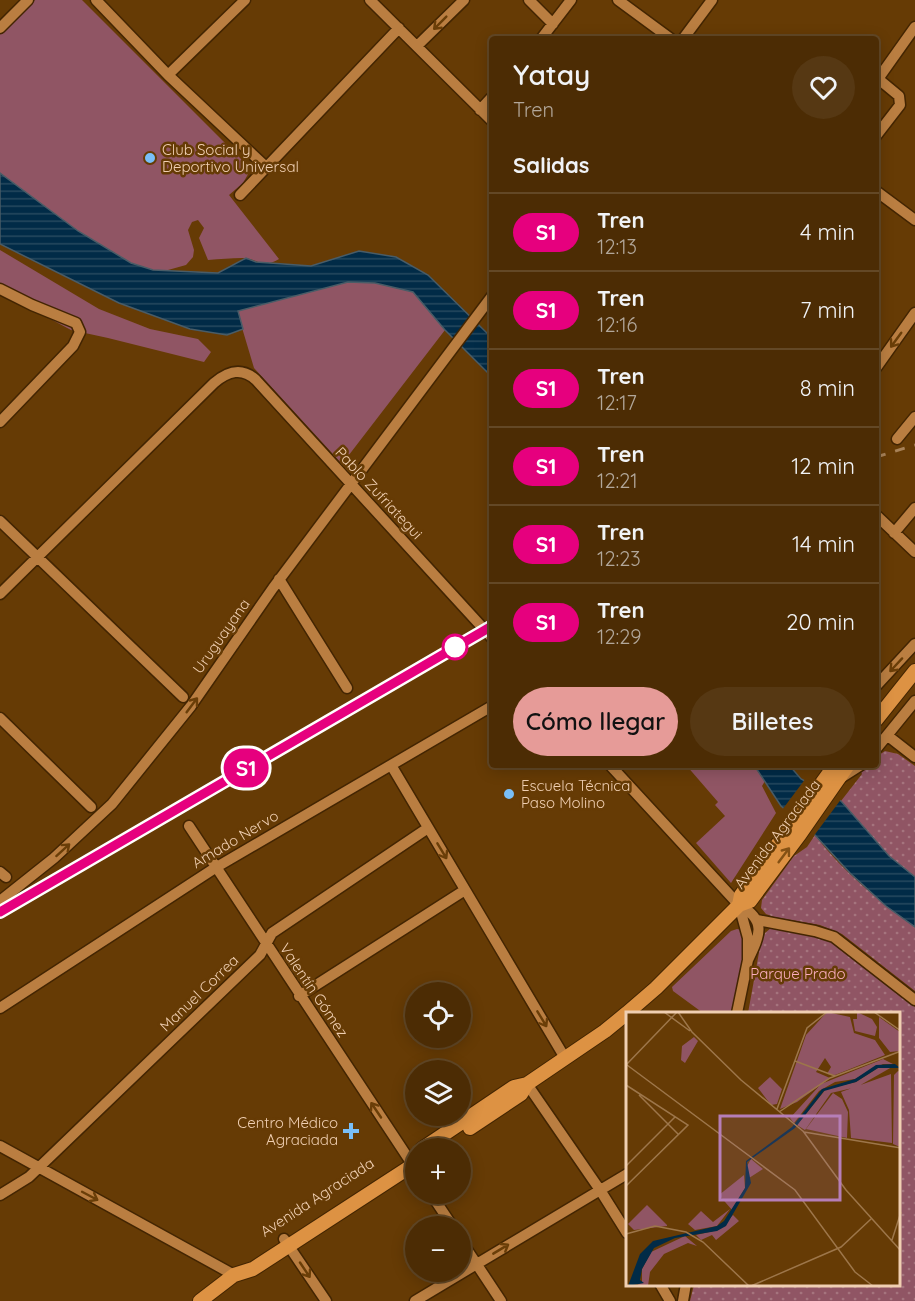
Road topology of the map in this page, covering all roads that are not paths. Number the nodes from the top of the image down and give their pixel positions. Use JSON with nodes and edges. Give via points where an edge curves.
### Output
{"nodes":[{"id":1,"x":28,"y":0,"type":"edge"},
{"id":2,"x":96,"y":0,"type":"edge"},
{"id":3,"x":246,"y":0,"type":"edge"},
{"id":4,"x":370,"y":0,"type":"edge"},
{"id":5,"x":464,"y":0,"type":"edge"},
{"id":6,"x":529,"y":0,"type":"edge"},
{"id":7,"x":571,"y":0,"type":"edge"},
{"id":8,"x":618,"y":0,"type":"edge"},
{"id":9,"x":712,"y":0,"type":"edge"},
{"id":10,"x":553,"y":24,"type":"junction"},
{"id":11,"x":915,"y":27,"type":"edge"},
{"id":12,"x":0,"y":28,"type":"edge"},
{"id":13,"x":399,"y":28,"type":"junction"},
{"id":14,"x":543,"y":36,"type":"edge"},
{"id":15,"x":667,"y":36,"type":"edge"},
{"id":16,"x":685,"y":36,"type":"edge"},
{"id":17,"x":417,"y":46,"type":"junction"},
{"id":18,"x":168,"y":75,"type":"junction"},
{"id":19,"x":879,"y":75,"type":"edge"},
{"id":20,"x":879,"y":80,"type":"edge"},
{"id":21,"x":489,"y":100,"type":"edge"},
{"id":22,"x":480,"y":110,"type":"junction"},
{"id":23,"x":489,"y":119,"type":"edge"},
{"id":24,"x":879,"y":132,"type":"edge"},
{"id":25,"x":266,"y":167,"type":"junction"},
{"id":26,"x":879,"y":193,"type":"edge"},
{"id":27,"x":240,"y":195,"type":"dead end"},
{"id":28,"x":915,"y":220,"type":"edge"},
{"id":29,"x":0,"y":289,"type":"edge"},
{"id":30,"x":489,"y":300,"type":"edge"},
{"id":31,"x":915,"y":313,"type":"edge"},
{"id":32,"x":879,"y":364,"type":"edge"},
{"id":33,"x":915,"y":417,"type":"edge"},
{"id":34,"x":0,"y":422,"type":"edge"},
{"id":35,"x":897,"y":439,"type":"dead end"},
{"id":36,"x":351,"y":485,"type":"junction"},
{"id":37,"x":915,"y":508,"type":"edge"},
{"id":38,"x":879,"y":518,"type":"edge"},
{"id":39,"x":0,"y":521,"type":"edge"},
{"id":40,"x":894,"y":533,"type":"junction"},
{"id":41,"x":915,"y":552,"type":"edge"},
{"id":42,"x":36,"y":557,"type":"junction"},
{"id":43,"x":276,"y":584,"type":"junction"},
{"id":44,"x":0,"y":594,"type":"edge"},
{"id":45,"x":489,"y":635,"type":"edge"},
{"id":46,"x":915,"y":644,"type":"edge"},
{"id":47,"x":915,"y":671,"type":"edge"},
{"id":48,"x":879,"y":683,"type":"edge"},
{"id":49,"x":347,"y":688,"type":"dead end"},
{"id":50,"x":183,"y":698,"type":"dead end"},
{"id":51,"x":915,"y":701,"type":"edge"},
{"id":52,"x":489,"y":708,"type":"edge"},
{"id":53,"x":879,"y":716,"type":"edge"},
{"id":54,"x":0,"y":718,"type":"edge"},
{"id":55,"x":888,"y":736,"type":"junction"},
{"id":56,"x":879,"y":746,"type":"edge"},
{"id":57,"x":915,"y":757,"type":"edge"},
{"id":58,"x":391,"y":765,"type":"junction"},
{"id":59,"x":613,"y":768,"type":"edge"},
{"id":60,"x":833,"y":770,"type":"edge"},
{"id":61,"x":91,"y":807,"type":"dead end"},
{"id":62,"x":189,"y":826,"type":"dead end"},
{"id":63,"x":428,"y":828,"type":"junction"},
{"id":64,"x":215,"y":868,"type":"junction"},
{"id":65,"x":465,"y":890,"type":"junction"},
{"id":66,"x":0,"y":901,"type":"edge"},
{"id":67,"x":739,"y":905,"type":"junction"},
{"id":68,"x":757,"y":920,"type":"junction"},
{"id":69,"x":266,"y":945,"type":"junction"},
{"id":70,"x":747,"y":960,"type":"junction"},
{"id":71,"x":299,"y":996,"type":"junction"},
{"id":72,"x":915,"y":1000,"type":"edge"},
{"id":73,"x":0,"y":1008,"type":"edge"},
{"id":74,"x":628,"y":1012,"type":"edge"},
{"id":75,"x":737,"y":1012,"type":"edge"},
{"id":76,"x":626,"y":1014,"type":"edge"},
{"id":77,"x":565,"y":1058,"type":"junction"},
{"id":78,"x":526,"y":1084,"type":"junction"},
{"id":79,"x":438,"y":1138,"type":"edge"},
{"id":80,"x":455,"y":1138,"type":"edge"},
{"id":81,"x":0,"y":1146,"type":"edge"},
{"id":82,"x":405,"y":1150,"type":"edge"},
{"id":83,"x":405,"y":1167,"type":"edge"},
{"id":84,"x":38,"y":1168,"type":"junction"},
{"id":85,"x":626,"y":1175,"type":"edge"},
{"id":86,"x":600,"y":1190,"type":"junction"},
{"id":87,"x":0,"y":1195,"type":"edge"},
{"id":88,"x":626,"y":1231,"type":"edge"},
{"id":89,"x":286,"y":1242,"type":"junction"},
{"id":90,"x":471,"y":1255,"type":"edge"},
{"id":91,"x":477,"y":1264,"type":"junction"},
{"id":92,"x":238,"y":1274,"type":"junction"},
{"id":93,"x":661,"y":1286,"type":"edge"},
{"id":94,"x":686,"y":1286,"type":"edge"},
{"id":95,"x":200,"y":1301,"type":"edge"},
{"id":96,"x":326,"y":1301,"type":"edge"},
{"id":97,"x":415,"y":1301,"type":"edge"},
{"id":98,"x":501,"y":1301,"type":"edge"},
{"id":99,"x":670,"y":1301,"type":"edge"},
{"id":100,"x":683,"y":1301,"type":"edge"}],
"edges":[{"from":1,"to":12,"type":"street"},
{"from":2,"to":18,"type":"street"},
{"from":3,"to":18,"type":"street"},
{"from":4,"to":13,"type":"street"},
{"from":5,"to":17,"type":"street","one_way":true},
{"from":6,"to":10,"type":"street"},
{"from":7,"to":10,"type":"street"},
{"from":8,"to":15,"type":"street"},
{"from":9,"to":16,"type":"street"},
{"from":10,"to":14,"type":"street"},
{"from":11,"to":19,"type":"street"},
{"from":13,"to":17,"type":"street"},
{"from":13,"to":25,"type":"street"},
{"from":17,"to":22,"type":"street"},
{"from":18,"to":25,"type":"street"},
{"from":20,"to":24,"type":"street","via":[[899,96],[900,105]]},
{"from":21,"to":22,"type":"street"},
{"from":22,"to":23,"type":"street"},
{"from":25,"to":27,"type":"street"},
{"from":26,"to":28,"type":"street"},
{"from":29,"to":34,"type":"street","via":[[76,323],[80,332],[73,346]]},
{"from":30,"to":36,"type":"street","name":"Uruguayana"},
{"from":31,"to":32,"type":"street","one_way":true},
{"from":33,"to":35,"type":"street"},
{"from":36,"to":42,"type":"street","name":"Pablo Zufriategui","via":[[256,380],[241,371],[229,372]]},
{"from":36,"to":43,"type":"street","name":"Uruguayana"},
{"from":36,"to":45,"type":"street","name":"Pablo Zufriategui"},
{"from":37,"to":40,"type":"street"},
{"from":38,"to":40,"type":"street"},
{"from":39,"to":42,"type":"street"},
{"from":40,"to":41,"type":"street"},
{"from":42,"to":44,"type":"street"},
{"from":42,"to":50,"type":"street"},
{"from":43,"to":49,"type":"street"},
{"from":66,"to":43,"type":"street","name":"Uruguayana","one_way":true,"via":[[112,804],[191,706]]},
{"from":46,"to":48,"type":"street","one_way":true},
{"from":47,"to":53,"type":"main road"},
{"from":51,"to":55,"type":"street"},
{"from":52,"to":58,"type":"street","name":"Amado Nervo"},
{"from":54,"to":61,"type":"street"},
{"from":55,"to":56,"type":"street"},
{"from":55,"to":57,"type":"street"},
{"from":58,"to":63,"type":"street"},
{"from":58,"to":64,"type":"street","name":"Amado Nervo"},
{"from":59,"to":67,"type":"street"},
{"from":60,"to":67,"type":"main road","name":"Avenida Agraciada","via":[[795,830],[741,895]]},
{"from":62,"to":64,"type":"street","name":"Valentín Gómez"},
{"from":63,"to":65,"type":"street","one_way":true},
{"from":63,"to":69,"type":"street","name":"Manuel Correa","via":[[272,933]]},
{"from":64,"to":69,"type":"street","name":"Valentín Gómez"},
{"from":64,"to":73,"type":"street","name":"Amado Nervo"},
{"from":65,"to":71,"type":"street"},
{"from":65,"to":77,"type":"street","one_way":true},
{"from":67,"to":68,"type":"street"},
{"from":67,"to":70,"type":"street","via":[[748,938]]},
{"from":67,"to":74,"type":"main road","name":"Avenida Agraciada"},
{"from":68,"to":70,"type":"street","via":[[756,940]]},
{"from":68,"to":72,"type":"street","via":[[834,937]]},
{"from":69,"to":71,"type":"street","name":"Valentín Gómez"},
{"from":69,"to":84,"type":"street","name":"Manuel Correa"},
{"from":70,"to":75,"type":"street"},
{"from":82,"to":71,"type":"street","name":"Valentín Gómez","one_way":true},
{"from":76,"to":77,"type":"main road","name":"Avenida Agraciada"},
{"from":77,"to":78,"type":"main road","name":"Avenida Agraciada"},
{"from":78,"to":79,"type":"main road","name":"Avenida Agraciada","via":[[514,1087]]},
{"from":78,"to":80,"type":"main road","name":"Avenida Agraciada","via":[[521,1094]]},
{"from":78,"to":86,"type":"street"},
{"from":81,"to":84,"type":"street"},
{"from":83,"to":89,"type":"main road","name":"Avenida Agraciada"},
{"from":84,"to":87,"type":"street","name":"Manuel Correa"},
{"from":84,"to":92,"type":"street","one_way":true},
{"from":85,"to":86,"type":"street"},
{"from":86,"to":88,"type":"street"},
{"from":91,"to":86,"type":"street","one_way":true},
{"from":89,"to":92,"type":"main road","name":"Avenida Agraciada","via":[[247,1263]]},
{"from":89,"to":96,"type":"street","one_way":true},
{"from":90,"to":91,"type":"street"},
{"from":91,"to":97,"type":"street"},
{"from":91,"to":98,"type":"street"},
{"from":92,"to":95,"type":"main road","name":"Avenida Agraciada"},
{"from":93,"to":99,"type":"street"},
{"from":94,"to":100,"type":"street"}]}
